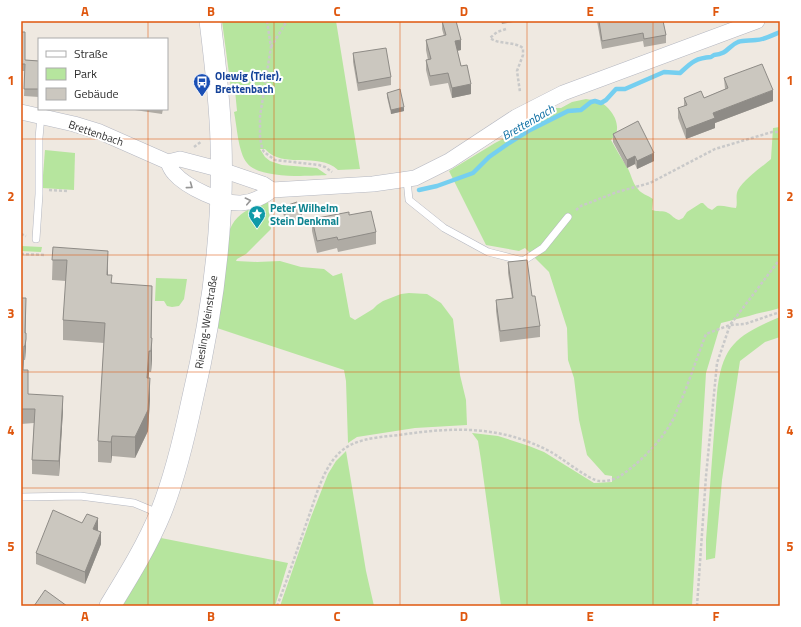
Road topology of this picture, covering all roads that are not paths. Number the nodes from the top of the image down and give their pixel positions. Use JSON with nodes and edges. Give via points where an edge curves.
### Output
{"nodes":[{"id":1,"x":210,"y":21,"type":"edge"},
{"id":2,"x":757,"y":21,"type":"edge"},
{"id":3,"x":21,"y":112,"type":"edge"},
{"id":4,"x":41,"y":116,"type":"junction"},
{"id":5,"x":168,"y":162,"type":"junction"},
{"id":6,"x":222,"y":170,"type":"junction"},
{"id":7,"x":407,"y":180,"type":"junction"},
{"id":8,"x":272,"y":190,"type":"junction"},
{"id":9,"x":221,"y":200,"type":"junction"},
{"id":10,"x":568,"y":217,"type":"road end"},
{"id":11,"x":36,"y":239,"type":"dead end"},
{"id":12,"x":21,"y":497,"type":"edge"},
{"id":13,"x":160,"y":514,"type":"junction"},
{"id":14,"x":110,"y":606,"type":"edge"}],
"edges":[{"from":1,"to":6,"type":"main road","name":"Riesling-Weinstraße","via":[[219,102]]},
{"from":2,"to":7,"type":"street","name":"Brettenbach","via":[[563,93],[516,117],[449,161]]},
{"from":3,"to":4,"type":"street","name":"Brettenbach"},
{"from":4,"to":5,"type":"street","name":"Brettenbach","via":[[100,132]]},
{"from":4,"to":11,"type":"lane"},
{"from":5,"to":6,"type":"street","name":"Brettenbach","via":[[180,159]]},
{"from":5,"to":9,"type":"street","name":"Brettenbach","one_way":true,"via":[[174,173],[198,191]]},
{"from":6,"to":8,"type":"street","name":"Brettenbach","via":[[263,184]]},
{"from":6,"to":9,"type":"main road","name":"Riesling-Weinstraße"},
{"from":7,"to":8,"type":"street","name":"Brettenbach"},
{"from":7,"to":10,"type":"lane","via":[[410,200],[444,228],[488,252],[523,261],[543,248]]},
{"from":9,"to":8,"type":"street","name":"Brettenbach","one_way":true,"via":[[246,202],[264,196]]},
{"from":9,"to":13,"type":"main road","name":"Riesling-Weinstraße","via":[[215,270],[202,354],[177,465]]},
{"from":12,"to":13,"type":"lane","via":[[80,496],[134,503]]},
{"from":13,"to":14,"type":"main road","name":"Riesling-Weinstraße","via":[[143,552]]}]}
